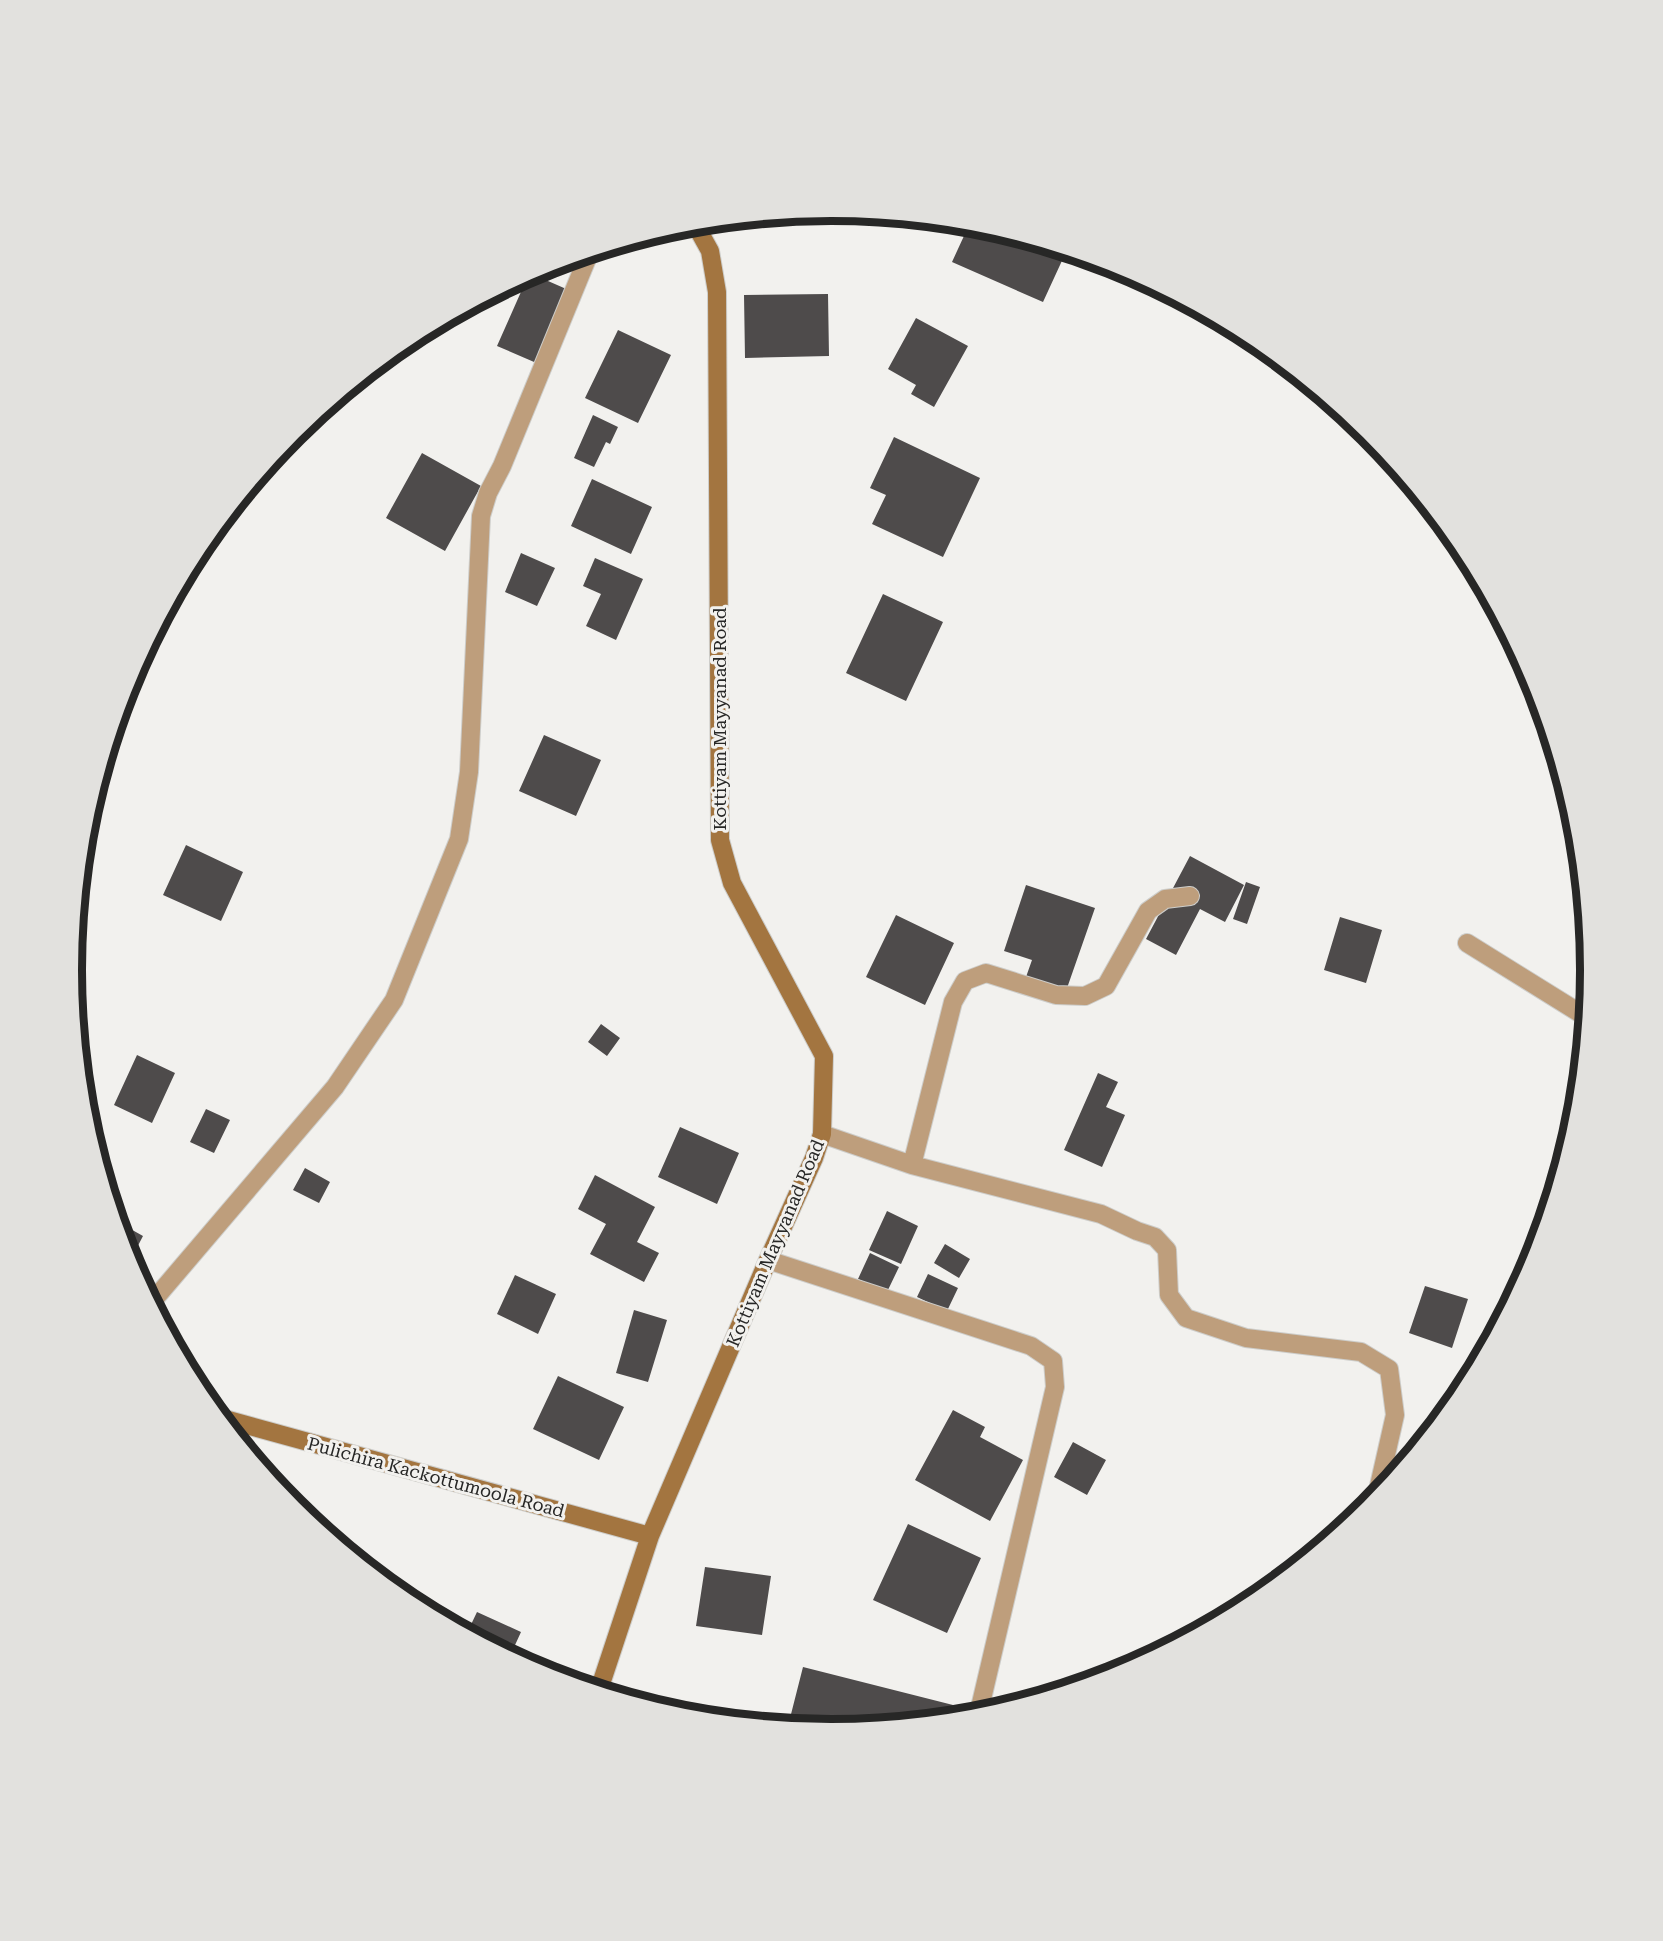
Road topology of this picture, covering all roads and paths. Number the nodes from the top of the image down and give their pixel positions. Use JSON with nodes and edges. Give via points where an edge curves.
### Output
{"nodes":[{"id":1,"x":700,"y":234,"type":"edge"},
{"id":2,"x":585,"y":263,"type":"edge"},
{"id":3,"x":1190,"y":896,"type":"dead end"},
{"id":4,"x":1467,"y":943,"type":"dead end"},
{"id":5,"x":1579,"y":1013,"type":"edge"},
{"id":6,"x":822,"y":1134,"type":"junction"},
{"id":7,"x":912,"y":1165,"type":"junction"},
{"id":8,"x":768,"y":1260,"type":"junction"},
{"id":9,"x":157,"y":1296,"type":"edge"},
{"id":10,"x":234,"y":1422,"type":"edge"},
{"id":11,"x":1380,"y":1480,"type":"edge"},
{"id":12,"x":650,"y":1536,"type":"junction"},
{"id":13,"x":601,"y":1683,"type":"edge"},
{"id":14,"x":981,"y":1704,"type":"edge"}],
"edges":[{"from":1,"to":6,"type":"main road","name":"Kottiyam Mayyanad Road","via":[[710,251],[717,292],[720,840],[732,883],[824,1056]]},
{"from":2,"to":9,"type":"street","via":[[481,516],[469,772],[459,838],[394,1000],[335,1087]]},
{"from":3,"to":7,"type":"street","via":[[1165,899],[1148,911],[1106,986],[1085,996],[1056,996],[986,973],[965,981],[952,1002]]},
{"from":4,"to":5,"type":"street"},
{"from":6,"to":7,"type":"street"},
{"from":6,"to":8,"type":"main road","name":"Kottiyam Mayyanad Road"},
{"from":7,"to":11,"type":"street","via":[[1101,1214],[1155,1237],[1167,1250],[1169,1295],[1186,1318],[1246,1338],[1362,1352],[1389,1369],[1395,1415]]},
{"from":8,"to":12,"type":"main road","name":"Kottiyam Mayyanad Road"},
{"from":8,"to":14,"type":"street","via":[[1031,1346],[1053,1361],[1055,1387]]},
{"from":10,"to":12,"type":"main road","name":"Pulichira Kackottumoola Road"},
{"from":12,"to":13,"type":"main road","name":"Kottiyam Mayyanad Road"}]}
